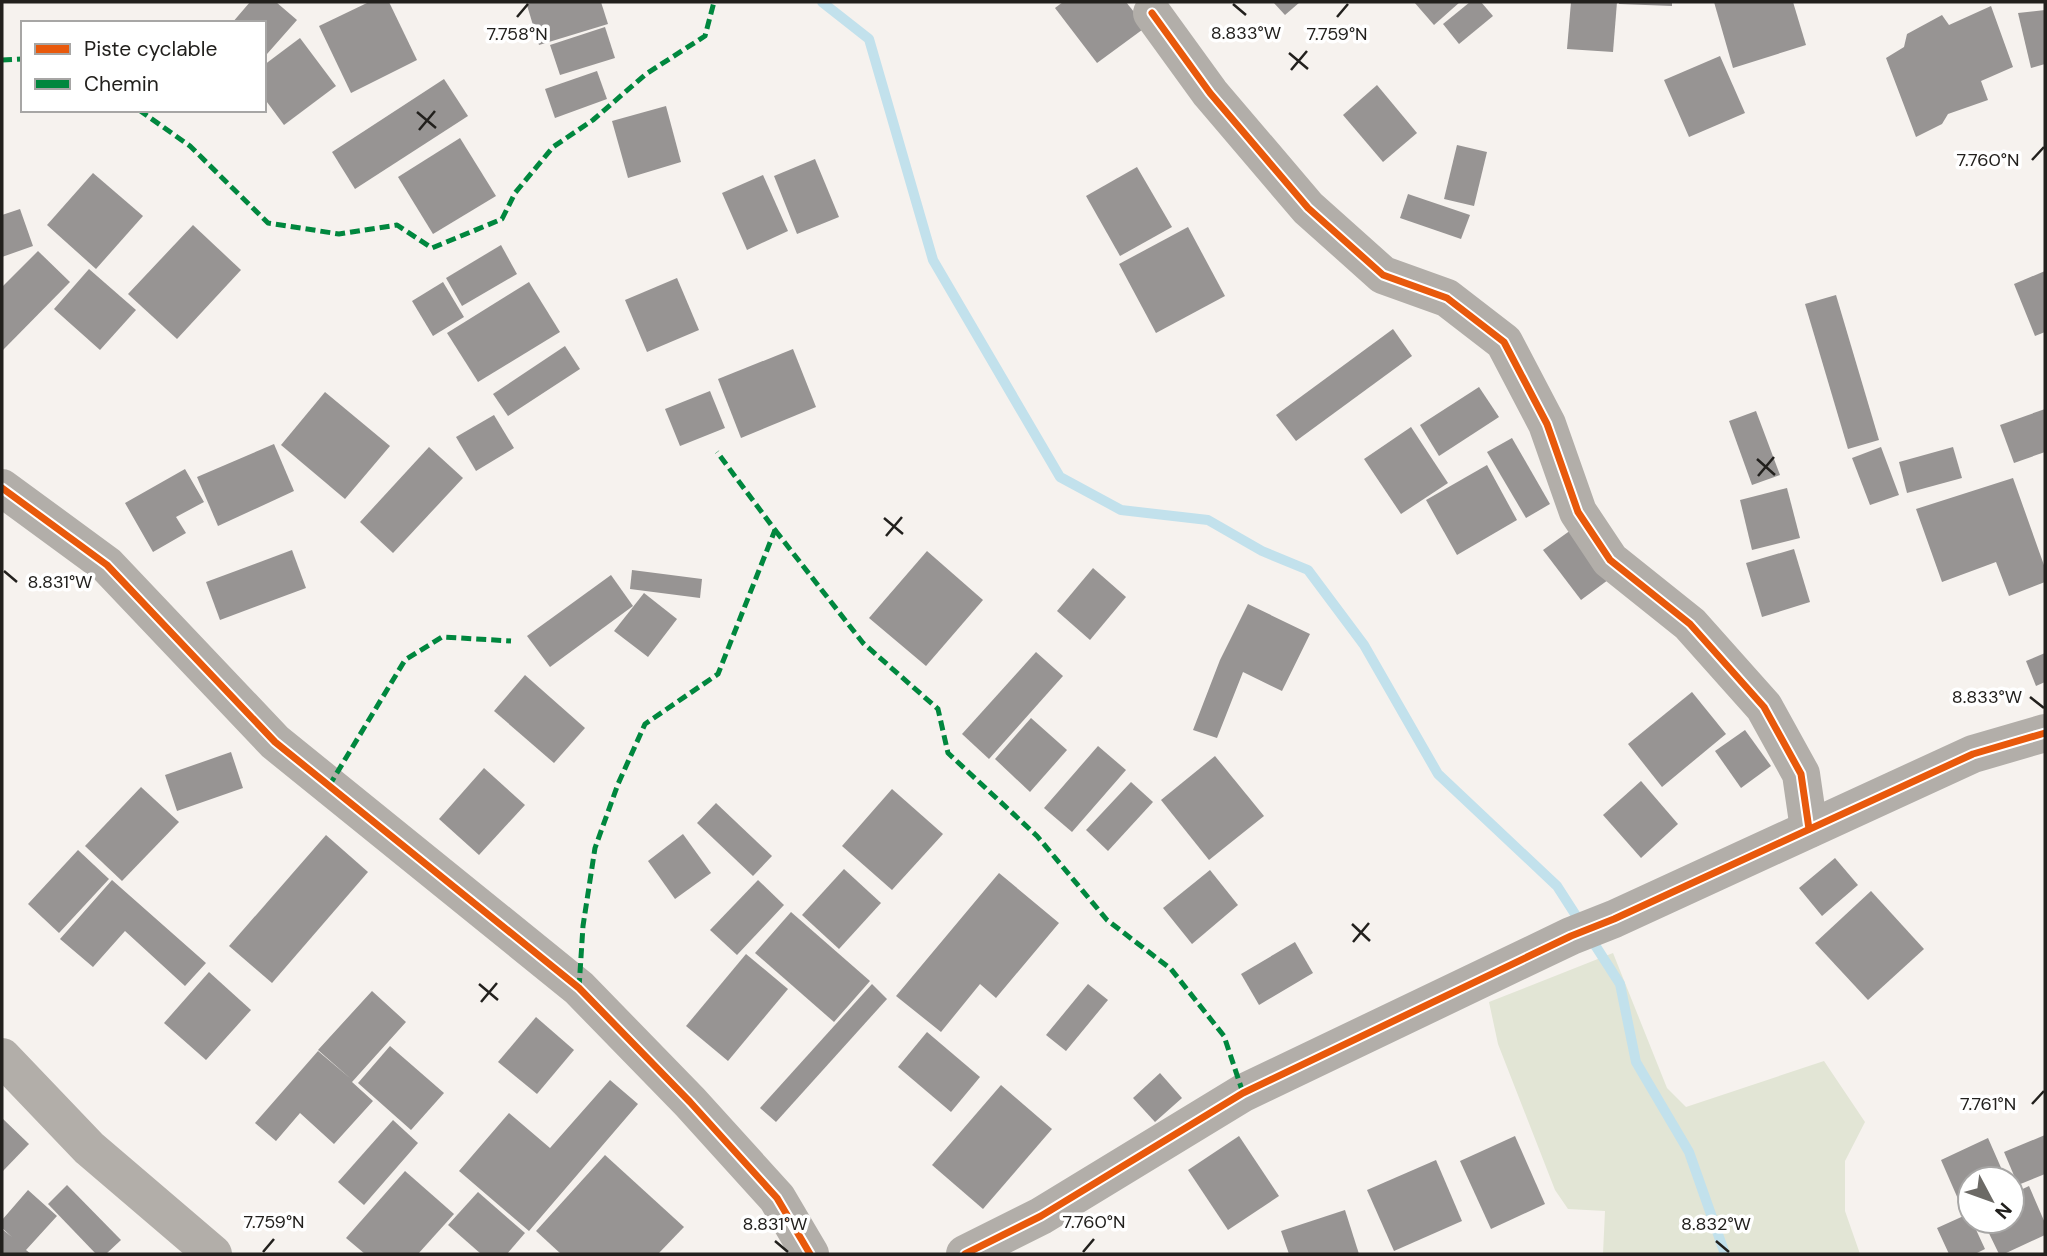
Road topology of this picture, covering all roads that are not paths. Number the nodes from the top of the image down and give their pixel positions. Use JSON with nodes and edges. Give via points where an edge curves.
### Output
{"nodes":[{"id":1,"x":1152,"y":13,"type":"dead end"},
{"id":2,"x":2,"y":488,"type":"edge"},
{"id":3,"x":2045,"y":733,"type":"edge"},
{"id":4,"x":1809,"y":830,"type":"junction"},
{"id":5,"x":2,"y":1057,"type":"edge"},
{"id":6,"x":213,"y":1254,"type":"edge"},
{"id":7,"x":810,"y":1254,"type":"edge"},
{"id":8,"x":965,"y":1254,"type":"edge"}],
"edges":[{"from":1,"to":4,"type":"street","via":[[1210,93],[1308,208],[1383,275],[1447,298],[1504,342],[1547,424],[1577,512],[1610,560],[1690,624],[1764,707],[1801,774]]},
{"from":2,"to":7,"type":"street","via":[[107,565],[275,743],[579,988],[777,1198]]},
{"from":3,"to":4,"type":"street","via":[[1973,754]]},
{"from":4,"to":8,"type":"street","via":[[1571,936],[1243,1093],[1041,1216]]},
{"from":5,"to":6,"type":"street","via":[[89,1148]]}]}
